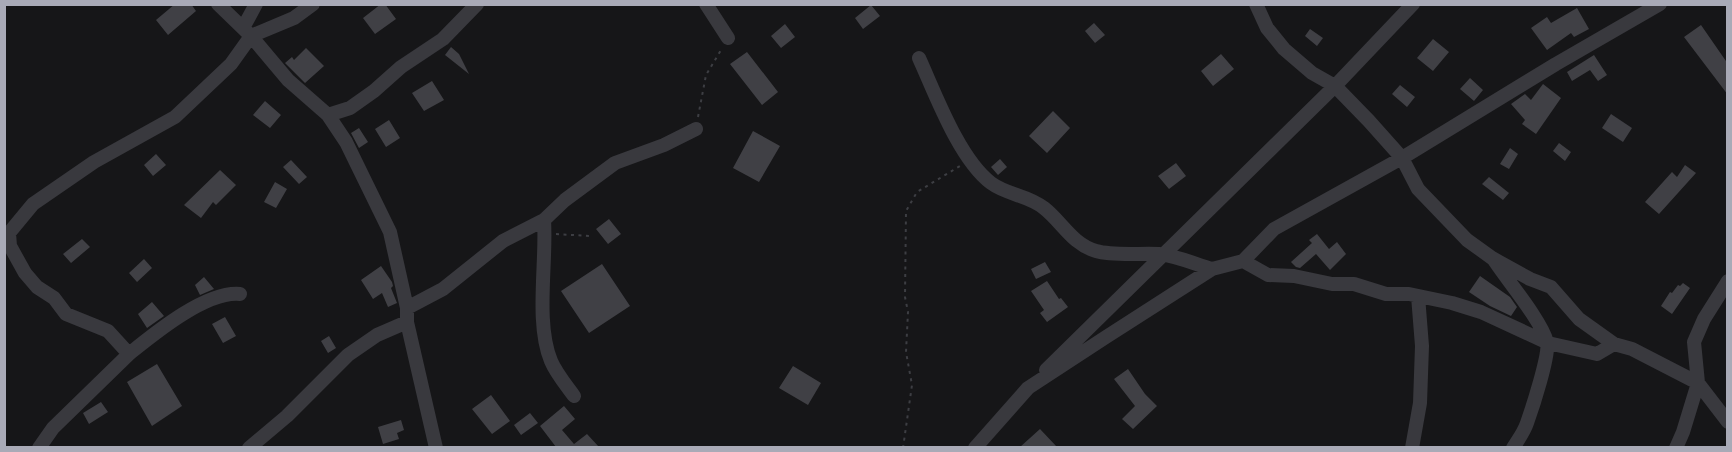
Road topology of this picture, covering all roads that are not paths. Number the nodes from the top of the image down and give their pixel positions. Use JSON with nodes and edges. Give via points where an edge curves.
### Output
{"nodes":[{"id":1,"x":218,"y":4,"type":"edge"},
{"id":2,"x":256,"y":4,"type":"edge"},
{"id":3,"x":313,"y":4,"type":"edge"},
{"id":4,"x":477,"y":4,"type":"edge"},
{"id":5,"x":706,"y":4,"type":"edge"},
{"id":6,"x":1256,"y":4,"type":"edge"},
{"id":7,"x":1413,"y":4,"type":"edge"},
{"id":8,"x":1660,"y":4,"type":"edge"},
{"id":9,"x":247,"y":32,"type":"junction"},
{"id":10,"x":728,"y":38,"type":"road end"},
{"id":11,"x":919,"y":57,"type":"dead end"},
{"id":12,"x":1335,"y":86,"type":"junction"},
{"id":13,"x":328,"y":115,"type":"junction"},
{"id":14,"x":696,"y":129,"type":"road end"},
{"id":15,"x":1402,"y":158,"type":"junction"},
{"id":16,"x":545,"y":227,"type":"junction"},
{"id":17,"x":1162,"y":254,"type":"junction"},
{"id":18,"x":1492,"y":258,"type":"junction"},
{"id":19,"x":1243,"y":261,"type":"junction"},
{"id":20,"x":1212,"y":269,"type":"junction"},
{"id":21,"x":1728,"y":281,"type":"edge"},
{"id":22,"x":240,"y":294,"type":"dead end"},
{"id":23,"x":1418,"y":296,"type":"junction"},
{"id":24,"x":407,"y":308,"type":"junction"},
{"id":25,"x":407,"y":322,"type":"junction"},
{"id":26,"x":1548,"y":343,"type":"junction"},
{"id":27,"x":1614,"y":345,"type":"junction"},
{"id":28,"x":129,"y":354,"type":"junction"},
{"id":29,"x":1698,"y":382,"type":"junction"},
{"id":30,"x":1028,"y":388,"type":"junction"},
{"id":31,"x":574,"y":396,"type":"dead end"},
{"id":32,"x":1728,"y":422,"type":"edge"},
{"id":33,"x":53,"y":428,"type":"junction"},
{"id":34,"x":434,"y":446,"type":"edge"},
{"id":35,"x":39,"y":447,"type":"edge"},
{"id":36,"x":52,"y":447,"type":"edge"},
{"id":37,"x":249,"y":447,"type":"edge"},
{"id":38,"x":975,"y":447,"type":"edge"},
{"id":39,"x":1412,"y":447,"type":"edge"},
{"id":40,"x":1513,"y":447,"type":"edge"},
{"id":41,"x":1676,"y":447,"type":"edge"}],
"edges":[{"from":1,"to":9,"type":"street"},
{"from":2,"to":9,"type":"street"},
{"from":3,"to":9,"type":"street","via":[[294,18]]},
{"from":4,"to":13,"type":"street","via":[[443,39],[374,91],[350,108]]},
{"from":5,"to":10,"type":"street"},
{"from":6,"to":12,"type":"street","via":[[1267,28],[1284,50]]},
{"from":7,"to":12,"type":"street"},
{"from":8,"to":15,"type":"street"},
{"from":9,"to":13,"type":"street","via":[[288,80]]},
{"from":9,"to":28,"type":"street","via":[[231,64],[175,117],[94,162],[33,204],[9,233],[10,246],[38,287],[54,298],[66,314],[108,331]]},
{"from":11,"to":17,"type":"street","via":[[967,157],[990,183],[1024,195],[1086,247],[1098,252]]},
{"from":12,"to":15,"type":"street"},
{"from":12,"to":17,"type":"street"},
{"from":13,"to":24,"type":"street","via":[[390,232]]},
{"from":14,"to":16,"type":"street","via":[[615,163],[565,200]]},
{"from":15,"to":18,"type":"street","via":[[1418,189],[1467,240]]},
{"from":15,"to":19,"type":"street","via":[[1274,229]]},
{"from":16,"to":24,"type":"street","via":[[503,241],[442,289]]},
{"from":16,"to":31,"type":"street","via":[[543,310],[548,352]]},
{"from":17,"to":20,"type":"street"},
{"from":17,"to":30,"type":"street"},
{"from":18,"to":26,"type":"street"},
{"from":18,"to":27,"type":"street","via":[[1551,287],[1579,319]]},
{"from":19,"to":20,"type":"street"},
{"from":19,"to":23,"type":"street","via":[[1268,275],[1294,276],[1332,285],[1354,284],[1386,294]]},
{"from":20,"to":30,"type":"street"},
{"from":21,"to":29,"type":"street","via":[[1694,342]]},
{"from":22,"to":28,"type":"street","via":[[228,293],[196,307]]},
{"from":23,"to":26,"type":"street","via":[[1481,312]]},
{"from":23,"to":39,"type":"street","via":[[1422,346],[1420,403]]},
{"from":24,"to":25,"type":"street"},
{"from":25,"to":34,"type":"street"},
{"from":25,"to":37,"type":"street","via":[[377,335],[348,355]]},
{"from":26,"to":27,"type":"street","via":[[1597,354]]},
{"from":26,"to":40,"type":"street","via":[[1527,425]]},
{"from":27,"to":29,"type":"street"},
{"from":28,"to":33,"type":"street"},
{"from":29,"to":32,"type":"street"},
{"from":29,"to":41,"type":"street"},
{"from":30,"to":38,"type":"street"},
{"from":33,"to":35,"type":"street"},
{"from":33,"to":36,"type":"street"}]}
